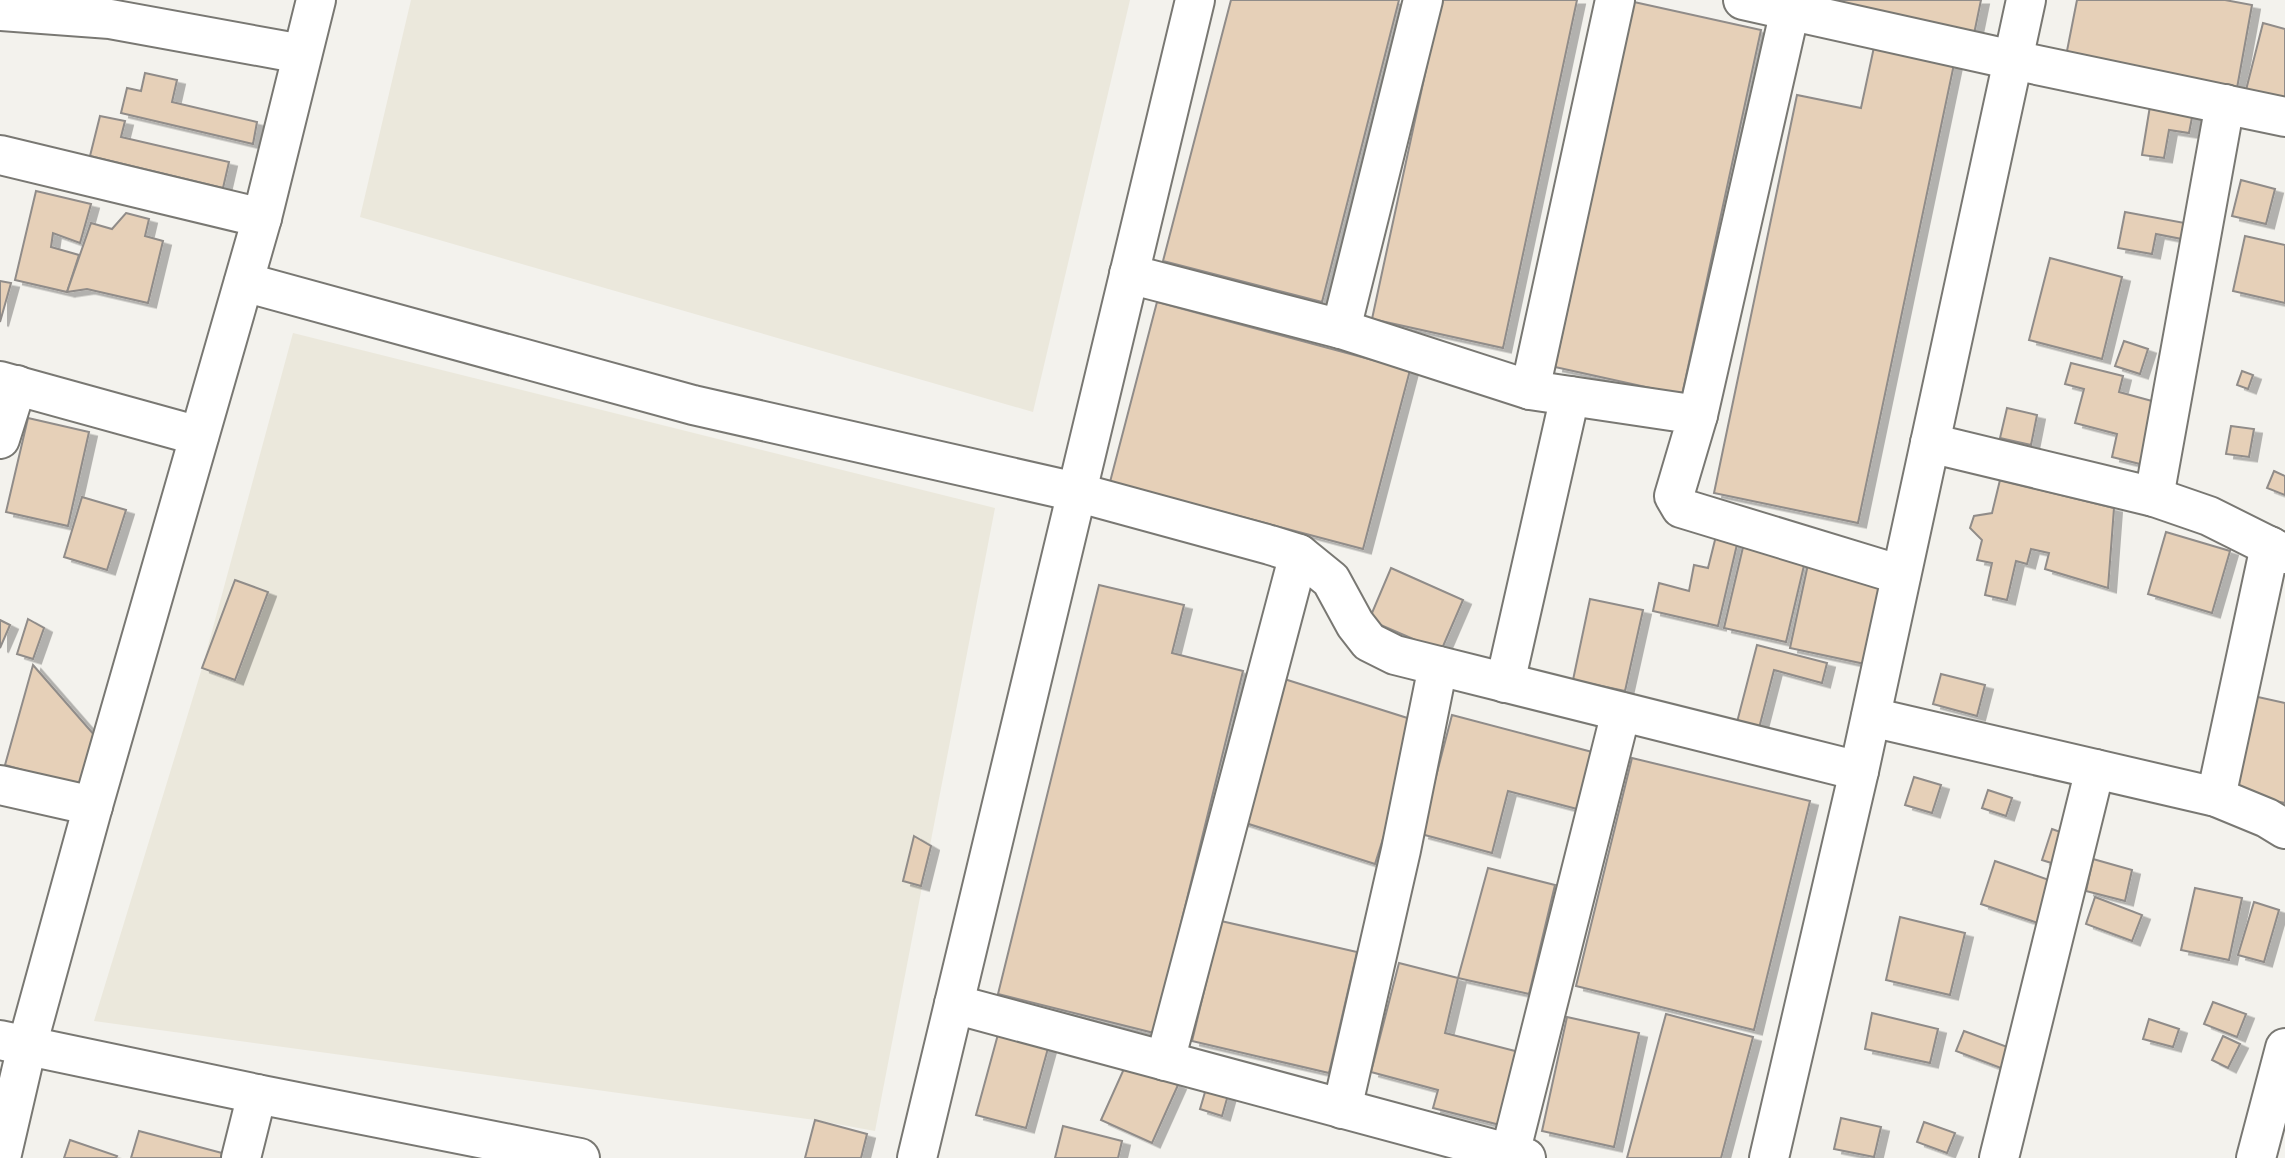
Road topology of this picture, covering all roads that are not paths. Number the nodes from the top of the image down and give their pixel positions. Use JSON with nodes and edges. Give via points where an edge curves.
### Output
{"nodes":[{"id":1,"x":316,"y":0,"type":"edge"},
{"id":2,"x":1195,"y":0,"type":"edge"},
{"id":3,"x":1423,"y":0,"type":"edge"},
{"id":4,"x":1615,"y":0,"type":"edge"},
{"id":5,"x":1743,"y":0,"type":"edge"},
{"id":6,"x":2026,"y":0,"type":"edge"},
{"id":7,"x":112,"y":10,"type":"edge"},
{"id":8,"x":1790,"y":10,"type":"junction"},
{"id":9,"x":0,"y":11,"type":"edge"},
{"id":10,"x":302,"y":54,"type":"junction"},
{"id":11,"x":2013,"y":60,"type":"junction"},
{"id":12,"x":2225,"y":104,"type":"junction"},
{"id":13,"x":2285,"y":117,"type":"edge"},
{"id":14,"x":0,"y":155,"type":"edge"},
{"id":15,"x":262,"y":218,"type":"junction"},
{"id":16,"x":1129,"y":274,"type":"junction"},
{"id":17,"x":244,"y":282,"type":"junction"},
{"id":18,"x":1341,"y":329,"type":"junction"},
{"id":19,"x":8,"y":383,"type":"edge"},
{"id":20,"x":1530,"y":390,"type":"junction"},
{"id":21,"x":1570,"y":396,"type":"junction"},
{"id":22,"x":1699,"y":415,"type":"junction"},
{"id":23,"x":199,"y":436,"type":"junction"},
{"id":24,"x":0,"y":439,"type":"edge"},
{"id":25,"x":1930,"y":443,"type":"junction"},
{"id":26,"x":1076,"y":492,"type":"junction"},
{"id":27,"x":2154,"y":497,"type":"junction"},
{"id":28,"x":2278,"y":550,"type":"edge"},
{"id":29,"x":1299,"y":554,"type":"junction"},
{"id":30,"x":1901,"y":575,"type":"junction"},
{"id":31,"x":1438,"y":666,"type":"junction"},
{"id":32,"x":1505,"y":683,"type":"junction"},
{"id":33,"x":1621,"y":712,"type":"junction"},
{"id":34,"x":1871,"y":717,"type":"junction"},
{"id":35,"x":2095,"y":769,"type":"junction"},
{"id":36,"x":1858,"y":771,"type":"junction"},
{"id":37,"x":0,"y":785,"type":"edge"},
{"id":38,"x":2216,"y":797,"type":"junction"},
{"id":39,"x":93,"y":806,"type":"junction"},
{"id":40,"x":2285,"y":829,"type":"edge"},
{"id":41,"x":954,"y":1004,"type":"junction"},
{"id":42,"x":13,"y":1043,"type":"edge"},
{"id":43,"x":2285,"y":1048,"type":"edge"},
{"id":44,"x":1165,"y":1061,"type":"junction"},
{"id":45,"x":257,"y":1094,"type":"junction"},
{"id":46,"x":1342,"y":1109,"type":"junction"},
{"id":47,"x":1518,"y":1156,"type":"edge"},
{"id":48,"x":1,"y":1158,"type":"edge"},
{"id":49,"x":241,"y":1158,"type":"edge"},
{"id":50,"x":580,"y":1158,"type":"edge"},
{"id":51,"x":917,"y":1158,"type":"edge"},
{"id":52,"x":1769,"y":1158,"type":"edge"},
{"id":53,"x":1999,"y":1158,"type":"edge"},
{"id":54,"x":2256,"y":1158,"type":"edge"}],
"edges":[{"from":1,"to":10,"type":"street"},
{"from":2,"to":16,"type":"street"},
{"from":3,"to":18,"type":"street"},
{"from":4,"to":20,"type":"street"},
{"from":5,"to":8,"type":"street"},
{"from":6,"to":11,"type":"street"},
{"from":7,"to":9,"type":"street"},
{"from":7,"to":10,"type":"street"},
{"from":8,"to":11,"type":"street"},
{"from":8,"to":22,"type":"street"},
{"from":10,"to":15,"type":"street"},
{"from":11,"to":12,"type":"street"},
{"from":11,"to":25,"type":"street"},
{"from":12,"to":13,"type":"street"},
{"from":12,"to":27,"type":"street"},
{"from":14,"to":15,"type":"street"},
{"from":15,"to":17,"type":"street"},
{"from":16,"to":18,"type":"street"},
{"from":16,"to":26,"type":"street"},
{"from":17,"to":23,"type":"street"},
{"from":17,"to":26,"type":"street","via":[[693,405]]},
{"from":18,"to":20,"type":"street"},
{"from":19,"to":23,"type":"street"},
{"from":19,"to":24,"type":"street"},
{"from":20,"to":21,"type":"street"},
{"from":21,"to":22,"type":"street"},
{"from":21,"to":32,"type":"street"},
{"from":22,"to":30,"type":"street","via":[[1674,496],[1681,508]]},
{"from":23,"to":39,"type":"street"},
{"from":25,"to":27,"type":"street"},
{"from":25,"to":30,"type":"street"},
{"from":26,"to":29,"type":"street"},
{"from":26,"to":41,"type":"street"},
{"from":27,"to":28,"type":"street","via":[[2209,516]]},
{"from":28,"to":38,"type":"street"},
{"from":29,"to":31,"type":"street","via":[[1331,580],[1369,642],[1395,655]]},
{"from":29,"to":44,"type":"street"},
{"from":30,"to":34,"type":"street"},
{"from":31,"to":32,"type":"street"},
{"from":31,"to":46,"type":"street"},
{"from":32,"to":33,"type":"street"},
{"from":33,"to":36,"type":"street"},
{"from":33,"to":47,"type":"street"},
{"from":34,"to":35,"type":"street"},
{"from":34,"to":36,"type":"street"},
{"from":35,"to":38,"type":"street"},
{"from":35,"to":53,"type":"street"},
{"from":36,"to":52,"type":"street"},
{"from":37,"to":39,"type":"street"},
{"from":38,"to":40,"type":"street"},
{"from":39,"to":42,"type":"street"},
{"from":41,"to":44,"type":"street"},
{"from":41,"to":51,"type":"street"},
{"from":42,"to":45,"type":"street"},
{"from":42,"to":48,"type":"street"},
{"from":43,"to":54,"type":"street"},
{"from":44,"to":46,"type":"street"},
{"from":45,"to":49,"type":"street"},
{"from":45,"to":50,"type":"street"},
{"from":46,"to":47,"type":"street"}]}
